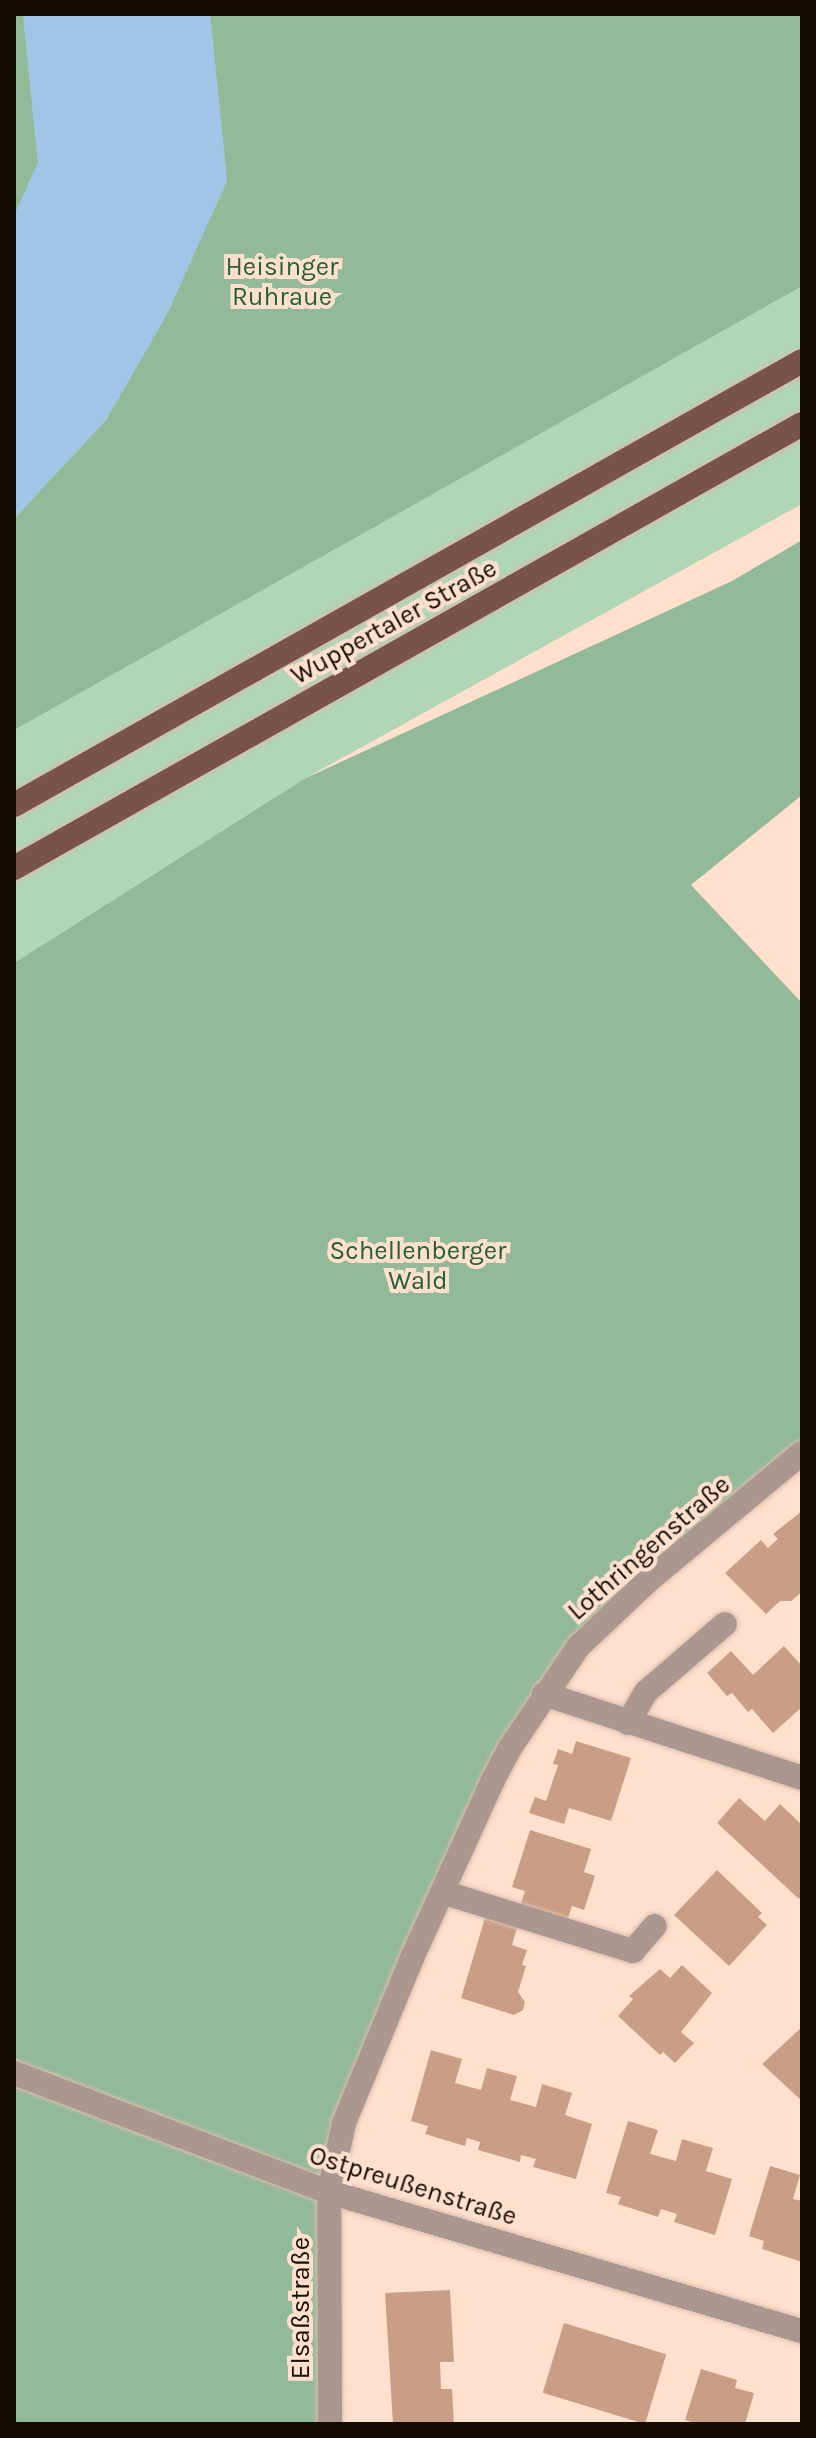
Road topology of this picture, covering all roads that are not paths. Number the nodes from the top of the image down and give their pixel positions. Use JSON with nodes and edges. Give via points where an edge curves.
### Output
{"nodes":[{"id":1,"x":802,"y":361,"type":"edge"},
{"id":2,"x":802,"y":424,"type":"edge"},
{"id":3,"x":14,"y":805,"type":"edge"},
{"id":4,"x":14,"y":868,"type":"edge"},
{"id":5,"x":802,"y":1453,"type":"edge"},
{"id":6,"x":725,"y":1624,"type":"dead end"},
{"id":7,"x":544,"y":1694,"type":"junction"},
{"id":8,"x":628,"y":1723,"type":"junction"},
{"id":9,"x":802,"y":1778,"type":"edge"},
{"id":10,"x":442,"y":1892,"type":"junction"},
{"id":11,"x":655,"y":1926,"type":"dead end"},
{"id":12,"x":14,"y":2073,"type":"edge"},
{"id":13,"x":329,"y":2192,"type":"junction"},
{"id":14,"x":802,"y":2331,"type":"edge"},
{"id":15,"x":330,"y":2424,"type":"edge"}],
"edges":[{"from":1,"to":3,"type":"main road","name":"Wuppertaler Straße"},
{"from":2,"to":4,"type":"main road","name":"Wuppertaler Straße"},
{"from":5,"to":7,"type":"street","name":"Lothringenstraße","via":[[650,1579],[578,1647]]},
{"from":6,"to":8,"type":"street","via":[[646,1692]]},
{"from":7,"to":8,"type":"street"},
{"from":7,"to":10,"type":"street","name":"Lothringenstraße","via":[[510,1748]]},
{"from":8,"to":9,"type":"street"},
{"from":10,"to":11,"type":"street","via":[[633,1951]]},
{"from":10,"to":13,"type":"street","name":"Lothringenstraße","via":[[353,2098]]},
{"from":12,"to":13,"type":"street","name":"Ostpreußenstraße"},
{"from":13,"to":14,"type":"street","name":"Ostpreußenstraße"},
{"from":13,"to":15,"type":"street","name":"Elsaßstraße"}]}
